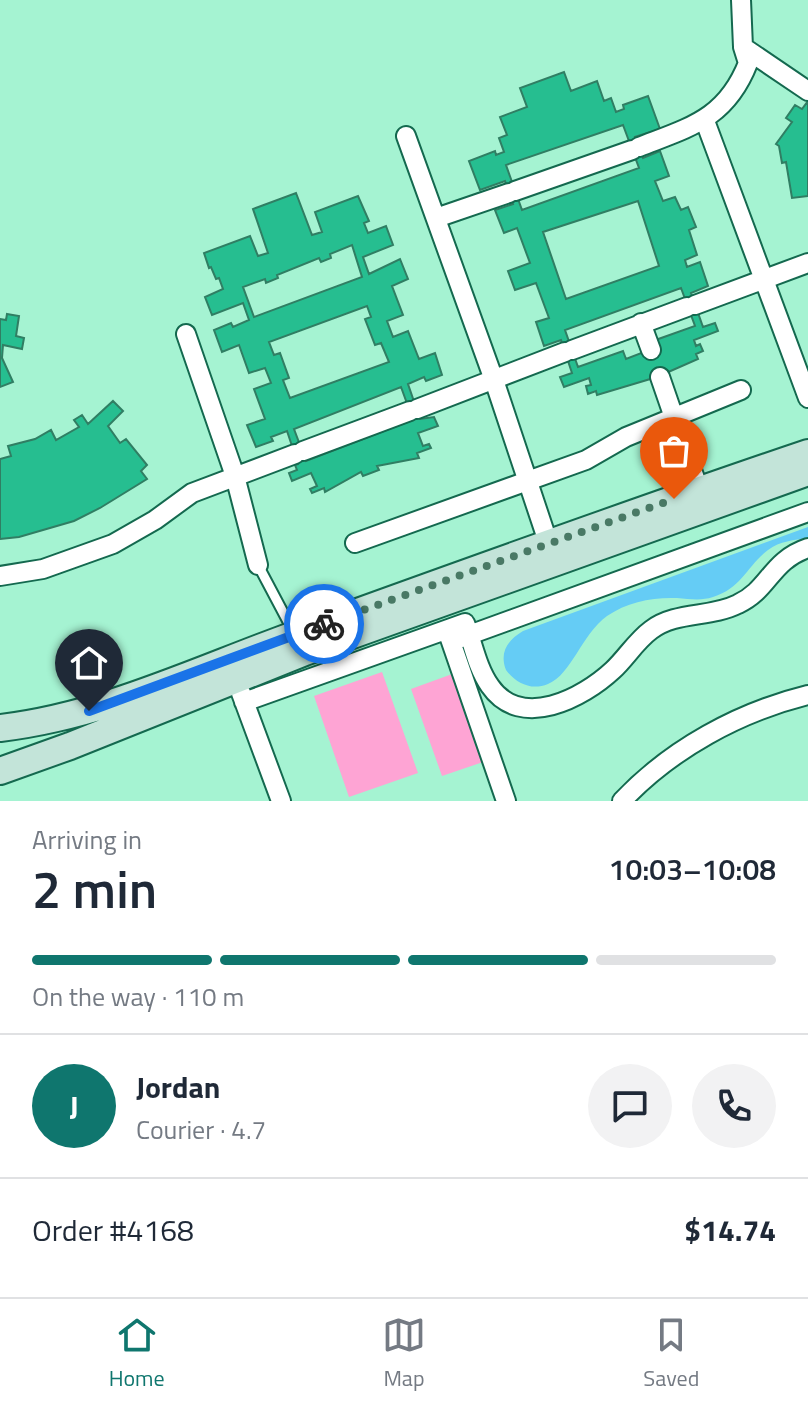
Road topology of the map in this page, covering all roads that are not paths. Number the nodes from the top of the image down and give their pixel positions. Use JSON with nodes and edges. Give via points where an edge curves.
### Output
{"nodes":[{"id":1,"x":741,"y":0,"type":"edge"},
{"id":2,"x":743,"y":47,"type":"junction"},
{"id":3,"x":808,"y":91,"type":"edge"},
{"id":4,"x":705,"y":121,"type":"junction"},
{"id":5,"x":406,"y":136,"type":"dead end"},
{"id":6,"x":436,"y":218,"type":"junction"},
{"id":7,"x":808,"y":263,"type":"edge"},
{"id":8,"x":763,"y":282,"type":"junction"},
{"id":9,"x":641,"y":323,"type":"junction"},
{"id":10,"x":186,"y":334,"type":"dead end"},
{"id":11,"x":651,"y":350,"type":"dead end"},
{"id":12,"x":660,"y":377,"type":"dead end"},
{"id":13,"x":494,"y":380,"type":"junction"},
{"id":14,"x":741,"y":390,"type":"dead end"},
{"id":15,"x":808,"y":398,"type":"edge"},
{"id":16,"x":674,"y":418,"type":"junction"},
{"id":17,"x":808,"y":453,"type":"edge"},
{"id":18,"x":808,"y":472,"type":"edge"},
{"id":19,"x":235,"y":476,"type":"junction"},
{"id":20,"x":528,"y":482,"type":"junction"},
{"id":21,"x":699,"y":490,"type":"junction"},
{"id":22,"x":808,"y":512,"type":"edge"},
{"id":23,"x":355,"y":543,"type":"dead end"},
{"id":24,"x":549,"y":545,"type":"junction"},
{"id":25,"x":808,"y":548,"type":"edge"},
{"id":26,"x":258,"y":565,"type":"joint"},
{"id":27,"x":0,"y":576,"type":"edge"},
{"id":28,"x":469,"y":634,"type":"junction"},
{"id":29,"x":449,"y":635,"type":"junction"},
{"id":30,"x":300,"y":644,"type":"junction"},
{"id":31,"x":240,"y":691,"type":"junction"},
{"id":32,"x":808,"y":695,"type":"edge"},
{"id":33,"x":0,"y":728,"type":"edge"},
{"id":34,"x":0,"y":771,"type":"edge"},
{"id":35,"x":281,"y":801,"type":"edge"},
{"id":36,"x":506,"y":801,"type":"edge"},
{"id":37,"x":622,"y":801,"type":"edge"}],
"edges":[{"from":1,"to":2,"type":"street"},
{"from":2,"to":3,"type":"street"},
{"from":2,"to":4,"type":"street","via":[[748,63],[742,77]]},
{"from":4,"to":6,"type":"street"},
{"from":4,"to":8,"type":"street"},
{"from":5,"to":6,"type":"street"},
{"from":6,"to":13,"type":"street"},
{"from":7,"to":8,"type":"street"},
{"from":8,"to":9,"type":"street"},
{"from":8,"to":15,"type":"street"},
{"from":9,"to":11,"type":"street"},
{"from":9,"to":13,"type":"street"},
{"from":10,"to":19,"type":"street"},
{"from":12,"to":16,"type":"street"},
{"from":13,"to":19,"type":"street"},
{"from":13,"to":20,"type":"street"},
{"from":14,"to":16,"type":"street"},
{"from":16,"to":20,"type":"street"},
{"from":16,"to":21,"type":"street"},
{"from":17,"to":21,"type":"street"},
{"from":18,"to":30,"type":"street"},
{"from":19,"to":26,"type":"street"},
{"from":19,"to":27,"type":"street","via":[[192,493],[113,544],[43,569]]},
{"from":20,"to":23,"type":"street"},
{"from":20,"to":24,"type":"street"},
{"from":21,"to":24,"type":"street"},
{"from":22,"to":28,"type":"street"},
{"from":24,"to":30,"type":"street"},
{"from":25,"to":28,"type":"street","via":[[782,561],[740,603],[653,629],[592,687],[552,706],[523,707],[495,692]]},
{"from":26,"to":30,"type":"lane"},
{"from":28,"to":29,"type":"street"},
{"from":29,"to":31,"type":"street"},
{"from":29,"to":36,"type":"street"},
{"from":30,"to":31,"type":"street"},
{"from":30,"to":33,"type":"street","via":[[89,711]]},
{"from":31,"to":34,"type":"street"},
{"from":31,"to":35,"type":"street"},
{"from":32,"to":37,"type":"street","via":[[770,705],[708,735]]}]}
